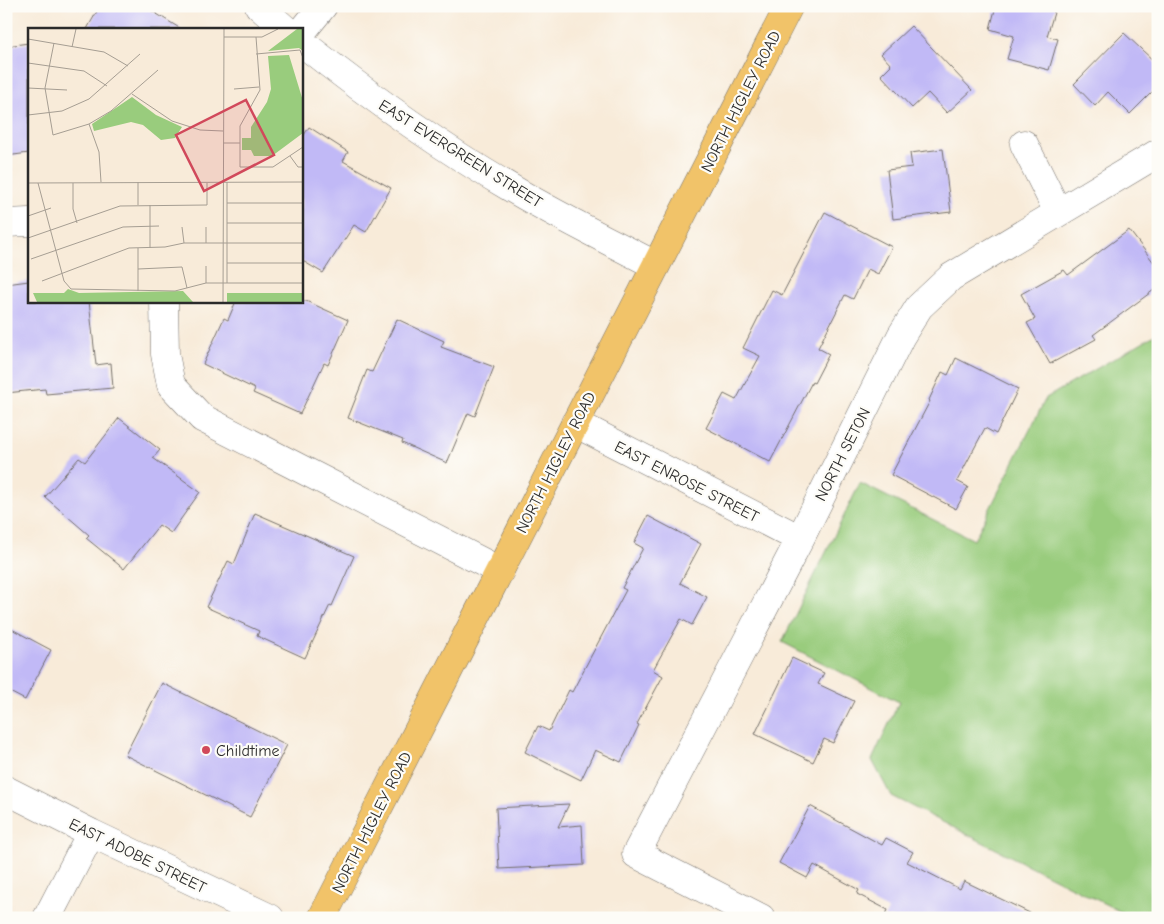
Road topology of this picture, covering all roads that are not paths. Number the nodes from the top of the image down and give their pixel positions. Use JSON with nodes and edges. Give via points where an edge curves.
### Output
{"nodes":[{"id":1,"x":259,"y":6,"type":"edge"},
{"id":2,"x":323,"y":6,"type":"edge"},
{"id":3,"x":789,"y":6,"type":"edge"},
{"id":4,"x":284,"y":28,"type":"edge"},
{"id":5,"x":302,"y":32,"type":"edge"},
{"id":6,"x":302,"y":43,"type":"edge"},
{"id":7,"x":1024,"y":144,"type":"dead end"},
{"id":8,"x":1158,"y":153,"type":"edge"},
{"id":9,"x":1058,"y":212,"type":"junction"},
{"id":10,"x":28,"y":222,"type":"edge"},
{"id":11,"x":6,"y":223,"type":"edge"},
{"id":12,"x":655,"y":265,"type":"junction"},
{"id":13,"x":164,"y":302,"type":"edge"},
{"id":14,"x":575,"y":423,"type":"junction"},
{"id":15,"x":800,"y":539,"type":"junction"},
{"id":16,"x":500,"y":571,"type":"junction"},
{"id":17,"x":6,"y":790,"type":"edge"},
{"id":18,"x":91,"y":833,"type":"junction"},
{"id":19,"x":47,"y":918,"type":"edge"},
{"id":20,"x":270,"y":918,"type":"edge"},
{"id":21,"x":322,"y":918,"type":"edge"},
{"id":22,"x":761,"y":918,"type":"edge"}],
"edges":[{"from":1,"to":4,"type":"street"},
{"from":2,"to":5,"type":"street"},
{"from":3,"to":12,"type":"main road","name":"NORTH HIGLEY ROAD"},
{"from":6,"to":12,"type":"street","name":"EAST EVERGREEN STREET","via":[[401,117],[511,188]]},
{"from":7,"to":9,"type":"street"},
{"from":8,"to":9,"type":"street","name":"NORTH SETON"},
{"from":9,"to":15,"type":"street","name":"NORTH SETON","via":[[951,277],[919,307],[901,336]]},
{"from":10,"to":11,"type":"street"},
{"from":12,"to":14,"type":"main road","name":"NORTH HIGLEY ROAD"},
{"from":13,"to":16,"type":"street","via":[[166,354],[172,385],[202,418]]},
{"from":14,"to":15,"type":"street","name":"EAST ENROSE STREET"},
{"from":14,"to":16,"type":"main road","name":"NORTH HIGLEY ROAD"},
{"from":15,"to":22,"type":"street","name":"NORTH SETON","via":[[636,854]]},
{"from":16,"to":21,"type":"main road","name":"NORTH HIGLEY ROAD"},
{"from":17,"to":18,"type":"street","name":"EAST ADOBE STREET"},
{"from":18,"to":19,"type":"street"},
{"from":18,"to":20,"type":"street","name":"EAST ADOBE STREET"}]}
